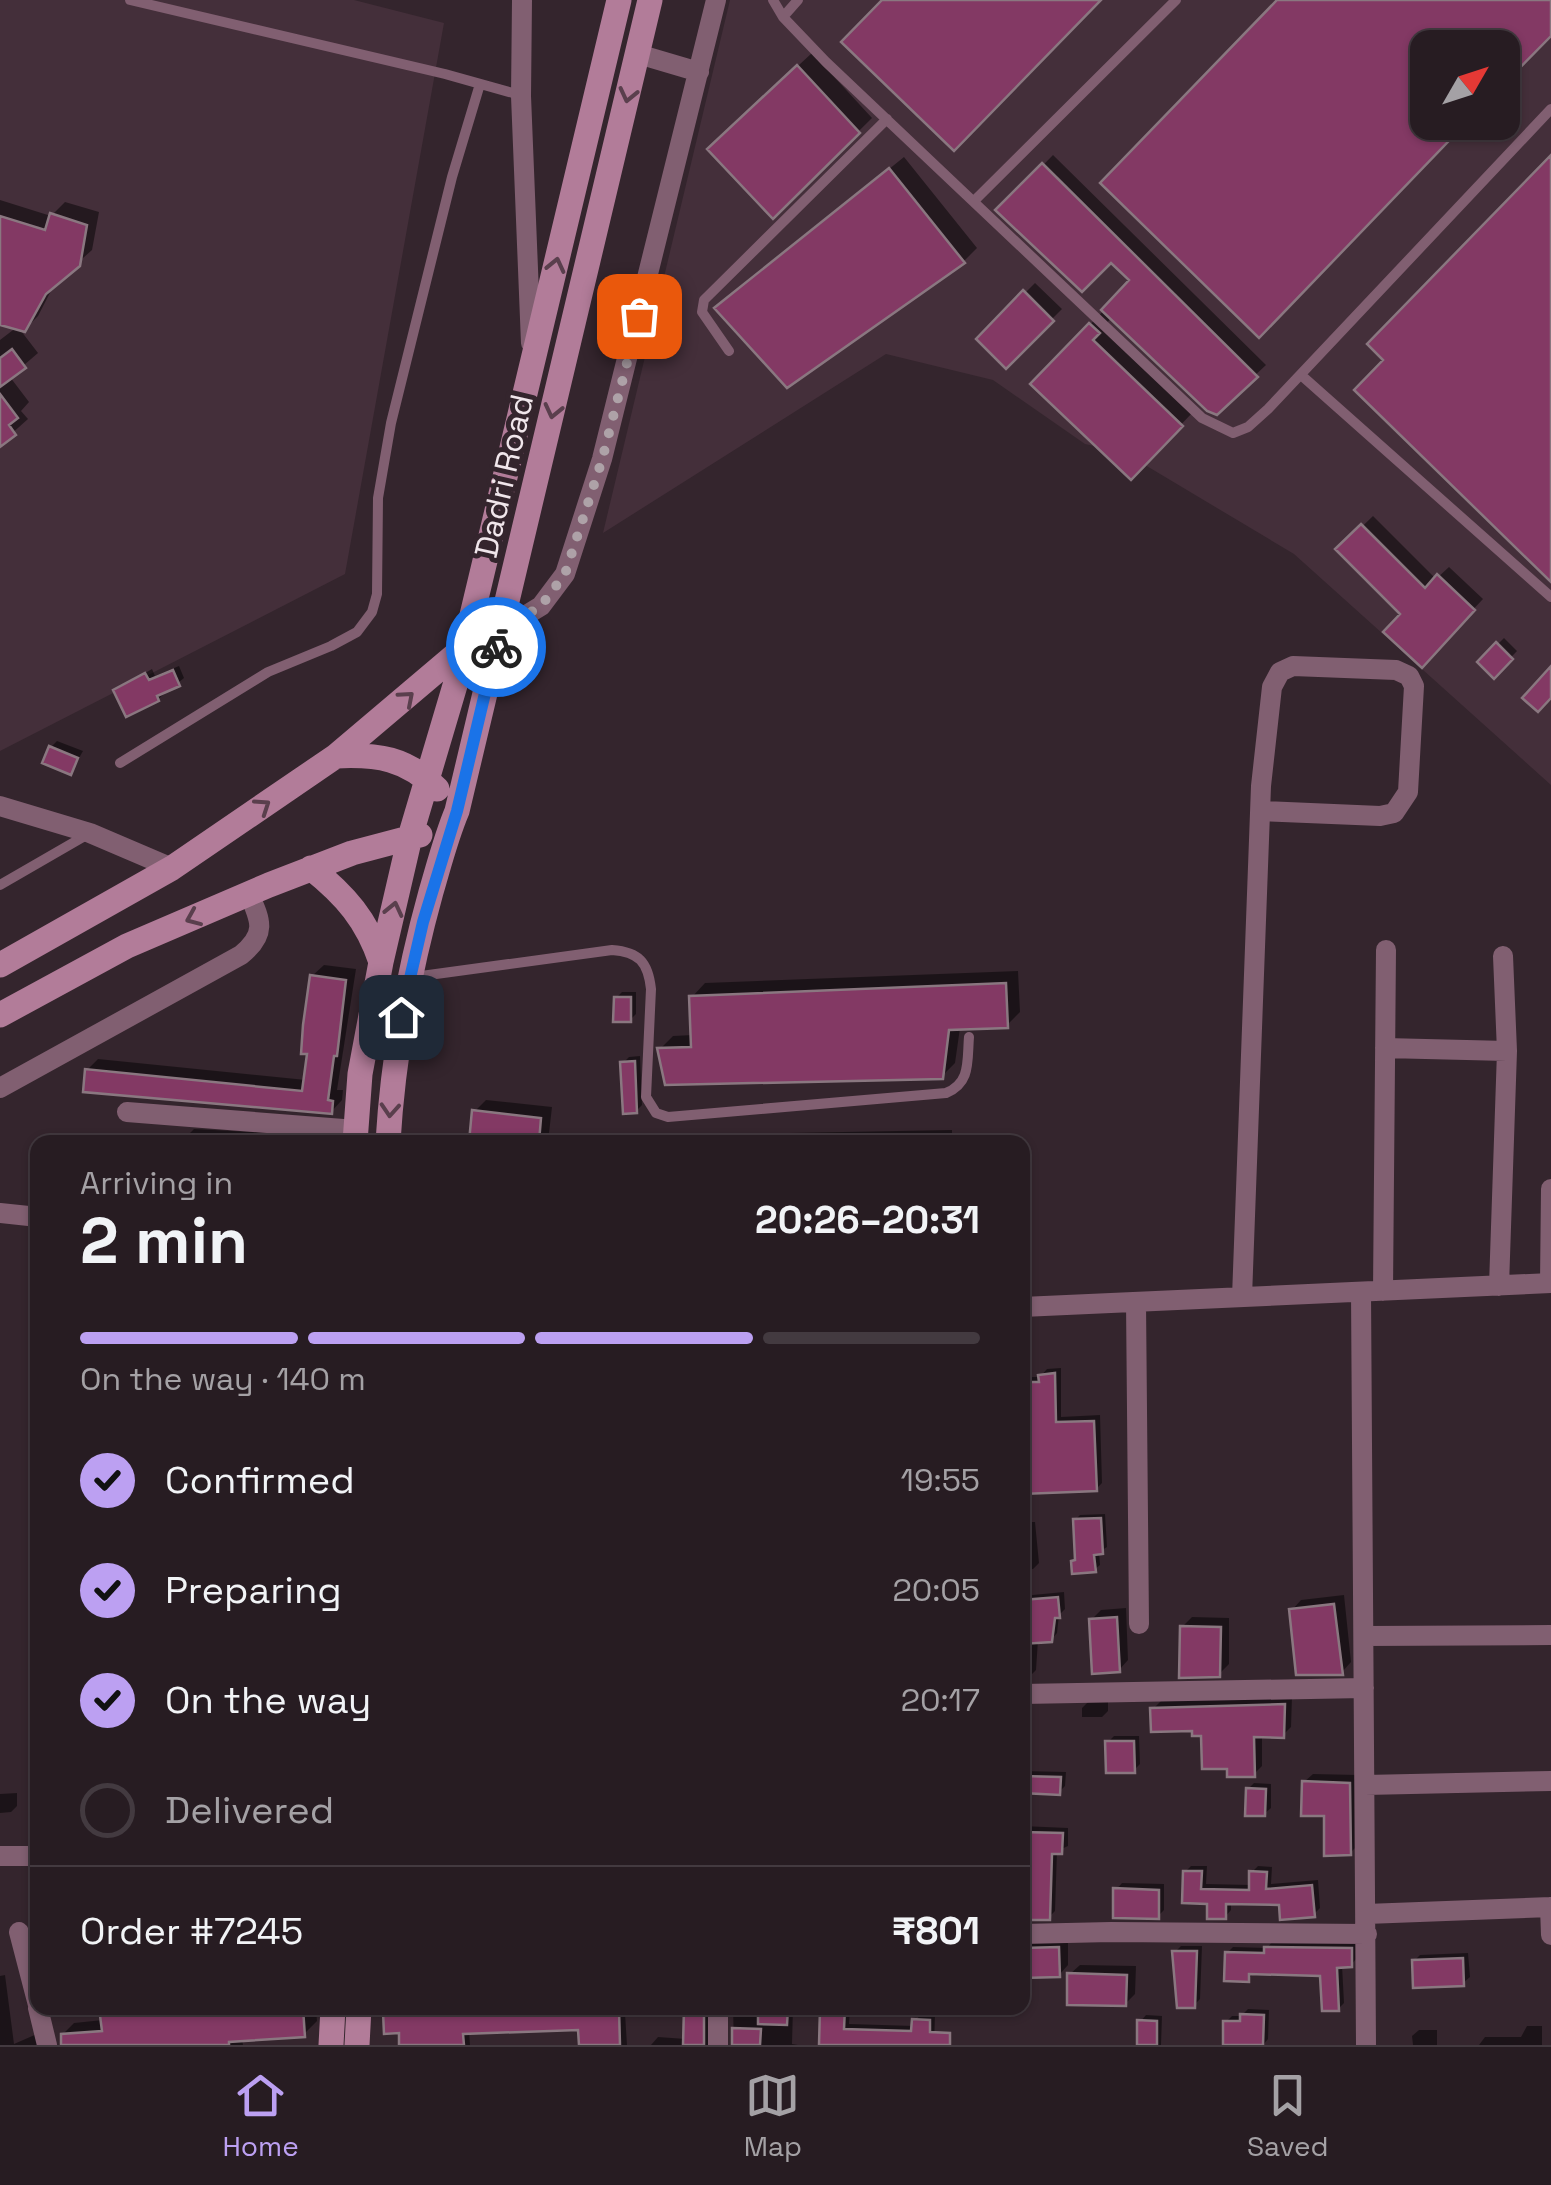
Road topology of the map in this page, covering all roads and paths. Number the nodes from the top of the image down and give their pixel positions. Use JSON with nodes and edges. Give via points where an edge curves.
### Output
{"nodes":[{"id":1,"x":130,"y":0,"type":"edge"},
{"id":2,"x":522,"y":0,"type":"edge"},
{"id":3,"x":620,"y":0,"type":"edge"},
{"id":4,"x":650,"y":0,"type":"edge"},
{"id":5,"x":716,"y":0,"type":"edge"},
{"id":6,"x":773,"y":0,"type":"edge"},
{"id":7,"x":798,"y":0,"type":"edge"},
{"id":8,"x":1176,"y":0,"type":"edge"},
{"id":9,"x":783,"y":16,"type":"junction"},
{"id":10,"x":652,"y":58,"type":"junction"},
{"id":11,"x":699,"y":72,"type":"junction"},
{"id":12,"x":480,"y":84,"type":"junction"},
{"id":13,"x":521,"y":96,"type":"junction"},
{"id":14,"x":1551,"y":110,"type":"edge"},
{"id":15,"x":886,"y":119,"type":"junction"},
{"id":16,"x":974,"y":201,"type":"junction"},
{"id":17,"x":729,"y":351,"type":"dead end"},
{"id":18,"x":532,"y":365,"type":"junction"},
{"id":19,"x":1301,"y":375,"type":"junction"},
{"id":20,"x":1551,"y":597,"type":"edge"},
{"id":21,"x":500,"y":631,"type":"junction"},
{"id":22,"x":464,"y":642,"type":"junction"},
{"id":23,"x":336,"y":756,"type":"junction"},
{"id":24,"x":120,"y":763,"type":"dead end"},
{"id":25,"x":429,"y":780,"type":"junction"},
{"id":26,"x":2,"y":805,"type":"edge"},
{"id":27,"x":1261,"y":811,"type":"junction"},
{"id":28,"x":453,"y":820,"type":"junction"},
{"id":29,"x":90,"y":833,"type":"junction"},
{"id":30,"x":410,"y":836,"type":"junction"},
{"id":31,"x":172,"y":868,"type":"junction"},
{"id":32,"x":310,"y":868,"type":"junction"},
{"id":33,"x":0,"y":885,"type":"edge"},
{"id":34,"x":249,"y":894,"type":"junction"},
{"id":35,"x":1386,"y":950,"type":"dead end"},
{"id":36,"x":1503,"y":956,"type":"dead end"},
{"id":37,"x":381,"y":962,"type":"junction"},
{"id":38,"x":0,"y":965,"type":"edge"},
{"id":39,"x":410,"y":977,"type":"junction"},
{"id":40,"x":0,"y":1015,"type":"edge"},
{"id":41,"x":968,"y":1037,"type":"dead end"},
{"id":42,"x":1385,"y":1048,"type":"junction"},
{"id":43,"x":1507,"y":1051,"type":"junction"},
{"id":44,"x":0,"y":1088,"type":"edge"},
{"id":45,"x":127,"y":1112,"type":"dead end"},
{"id":46,"x":346,"y":1135,"type":"edge"},
{"id":47,"x":356,"y":1135,"type":"edge"},
{"id":48,"x":389,"y":1135,"type":"edge"},
{"id":49,"x":1551,"y":1189,"type":"edge"},
{"id":50,"x":0,"y":1212,"type":"edge"},
{"id":51,"x":30,"y":1216,"type":"edge"},
{"id":52,"x":1550,"y":1284,"type":"edge"},
{"id":53,"x":1499,"y":1286,"type":"junction"},
{"id":54,"x":1383,"y":1291,"type":"junction"},
{"id":55,"x":1361,"y":1292,"type":"junction"},
{"id":56,"x":1242,"y":1297,"type":"junction"},
{"id":57,"x":1136,"y":1302,"type":"junction"},
{"id":58,"x":1030,"y":1307,"type":"edge"},
{"id":59,"x":1139,"y":1624,"type":"dead end"},
{"id":60,"x":1364,"y":1636,"type":"junction"},
{"id":61,"x":1551,"y":1636,"type":"edge"},
{"id":62,"x":1364,"y":1688,"type":"junction"},
{"id":63,"x":1030,"y":1694,"type":"edge"},
{"id":64,"x":1551,"y":1781,"type":"edge"},
{"id":65,"x":1365,"y":1785,"type":"junction"},
{"id":66,"x":0,"y":1856,"type":"edge"},
{"id":67,"x":30,"y":1856,"type":"edge"},
{"id":68,"x":1551,"y":1907,"type":"edge"},
{"id":69,"x":1367,"y":1924,"type":"junction"},
{"id":70,"x":20,"y":1932,"type":"dead end"},
{"id":71,"x":1030,"y":1934,"type":"edge"},
{"id":72,"x":1551,"y":1935,"type":"edge"},
{"id":73,"x":30,"y":1973,"type":"edge"},
{"id":74,"x":40,"y":2015,"type":"edge"},
{"id":75,"x":333,"y":2015,"type":"edge"},
{"id":76,"x":359,"y":2015,"type":"edge"},
{"id":77,"x":718,"y":2015,"type":"edge"},
{"id":78,"x":47,"y":2045,"type":"edge"},
{"id":79,"x":331,"y":2045,"type":"edge"},
{"id":80,"x":357,"y":2045,"type":"edge"},
{"id":81,"x":718,"y":2045,"type":"edge"},
{"id":82,"x":1366,"y":2045,"type":"edge"}],
"edges":[{"from":1,"to":12,"type":"lane"},
{"from":2,"to":13,"type":"street"},
{"from":18,"to":3,"type":"main road","name":"Dadri Road","one_way":true},
{"from":4,"to":10,"type":"main road","name":"Dadri Road"},
{"from":5,"to":11,"type":"street"},
{"from":6,"to":9,"type":"lane"},
{"from":7,"to":9,"type":"lane"},
{"from":8,"to":16,"type":"lane"},
{"from":9,"to":15,"type":"lane"},
{"from":10,"to":11,"type":"street"},
{"from":10,"to":21,"type":"main road","name":"Dadri Road","one_way":true},
{"from":11,"to":21,"type":"street","via":[[602,460],[565,574],[541,606]]},
{"from":12,"to":13,"type":"lane"},
{"from":12,"to":24,"type":"lane","via":[[392,423],[378,498],[372,612],[357,632],[268,672]]},
{"from":13,"to":18,"type":"street"},
{"from":14,"to":19,"type":"lane"},
{"from":15,"to":16,"type":"lane"},
{"from":15,"to":17,"type":"lane","via":[[704,300],[702,312]]},
{"from":16,"to":19,"type":"lane","via":[[1218,428],[1233,433],[1248,427]]},
{"from":18,"to":22,"type":"main road","name":"Dadri Road"},
{"from":19,"to":20,"type":"lane"},
{"from":21,"to":28,"type":"main road","name":"Dadri Road"},
{"from":23,"to":22,"type":"main road","one_way":true},
{"from":22,"to":25,"type":"main road","name":"Dadri Road"},
{"from":23,"to":25,"type":"main road","via":[[373,754]]},
{"from":31,"to":23,"type":"main road","one_way":true},
{"from":25,"to":28,"type":"main road"},
{"from":25,"to":30,"type":"main road","name":"Dadri Road"},
{"from":26,"to":29,"type":"street"},
{"from":27,"to":27,"type":"street","via":[[1272,687],[1280,672],[1327,667],[1409,676],[1414,686],[1408,792],[1394,813]]},
{"from":27,"to":56,"type":"street"},
{"from":28,"to":30,"type":"main road"},
{"from":28,"to":39,"type":"main road","name":"Dadri Road"},
{"from":29,"to":31,"type":"street"},
{"from":29,"to":33,"type":"lane"},
{"from":30,"to":32,"type":"main road"},
{"from":37,"to":30,"type":"main road","name":"Dadri Road","one_way":true},
{"from":31,"to":38,"type":"main road"},
{"from":32,"to":34,"type":"main road"},
{"from":32,"to":37,"type":"main road","via":[[358,912]]},
{"from":34,"to":40,"type":"main road","one_way":true,"via":[[127,946]]},
{"from":34,"to":44,"type":"street","via":[[260,932],[254,945]]},
{"from":35,"to":42,"type":"street"},
{"from":36,"to":43,"type":"street"},
{"from":37,"to":47,"type":"main road","name":"Dadri Road"},
{"from":39,"to":41,"type":"lane","via":[[612,950],[641,958],[651,989],[646,1098],[663,1116],[946,1093],[966,1076]]},
{"from":39,"to":48,"type":"main road","name":"Dadri Road","one_way":true,"via":[[395,1048]]},
{"from":42,"to":43,"type":"street"},
{"from":42,"to":54,"type":"street"},
{"from":43,"to":53,"type":"street"},
{"from":45,"to":46,"type":"street"},
{"from":49,"to":52,"type":"street"},
{"from":50,"to":51,"type":"street"},
{"from":52,"to":53,"type":"street"},
{"from":53,"to":54,"type":"street"},
{"from":54,"to":55,"type":"street"},
{"from":55,"to":56,"type":"street"},
{"from":55,"to":60,"type":"street"},
{"from":56,"to":57,"type":"street"},
{"from":57,"to":58,"type":"street"},
{"from":57,"to":59,"type":"street"},
{"from":60,"to":61,"type":"street"},
{"from":60,"to":62,"type":"street"},
{"from":62,"to":63,"type":"street"},
{"from":62,"to":65,"type":"street"},
{"from":64,"to":65,"type":"street"},
{"from":65,"to":69,"type":"street"},
{"from":66,"to":67,"type":"street"},
{"from":68,"to":69,"type":"street"},
{"from":68,"to":72,"type":"street"},
{"from":69,"to":71,"type":"street"},
{"from":69,"to":82,"type":"street"},
{"from":70,"to":73,"type":"street"},
{"from":74,"to":78,"type":"street"},
{"from":75,"to":79,"type":"main road"},
{"from":76,"to":80,"type":"main road"},
{"from":77,"to":81,"type":"street"}]}
